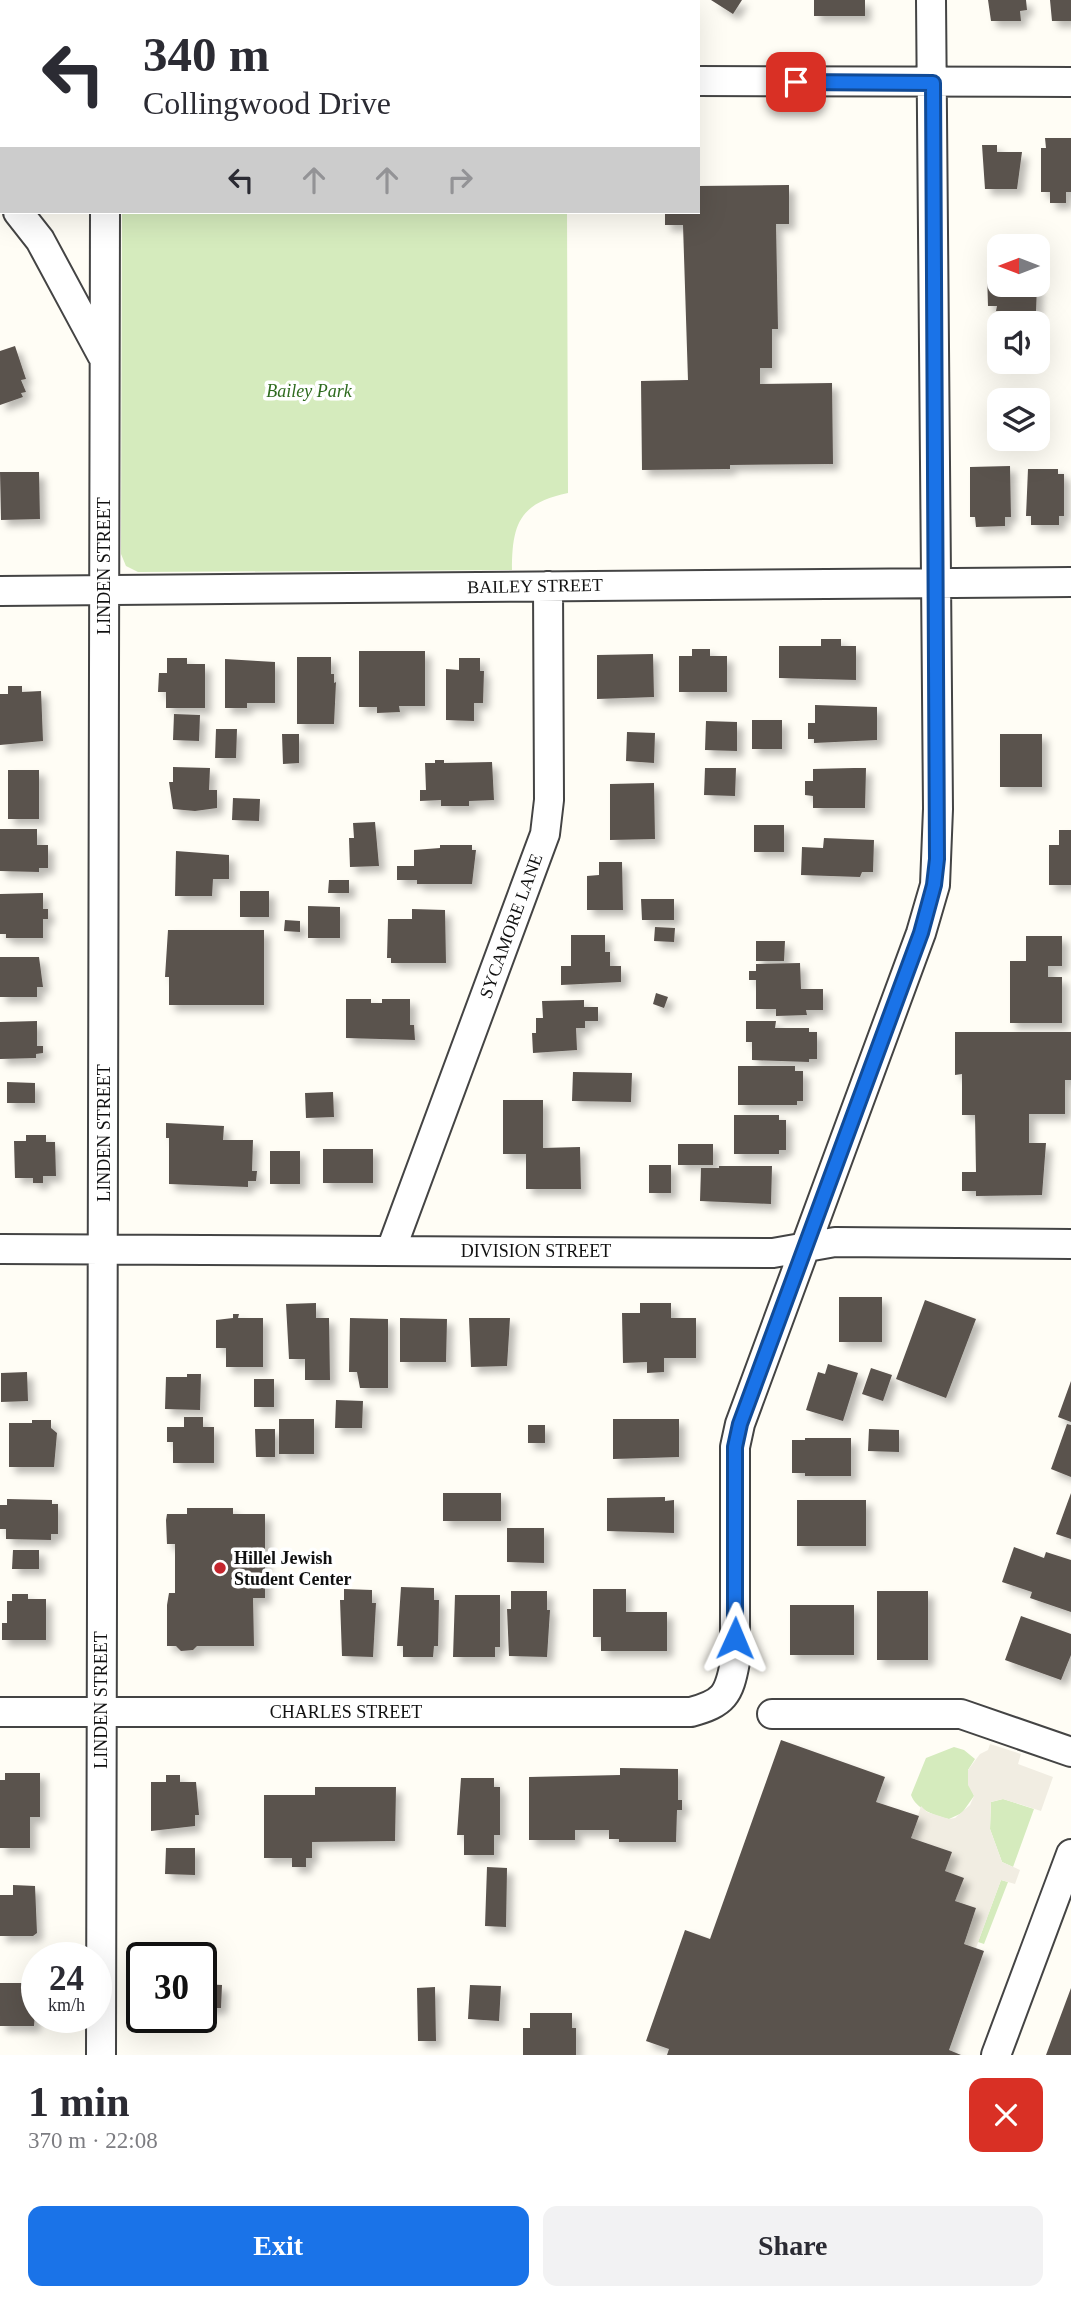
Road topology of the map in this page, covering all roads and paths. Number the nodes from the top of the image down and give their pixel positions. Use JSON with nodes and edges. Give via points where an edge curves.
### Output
{"nodes":[{"id":1,"x":931,"y":0,"type":"edge"},
{"id":2,"x":700,"y":80,"type":"edge"},
{"id":3,"x":1071,"y":82,"type":"edge"},
{"id":4,"x":933,"y":83,"type":"junction"},
{"id":5,"x":20,"y":214,"type":"edge"},
{"id":6,"x":105,"y":214,"type":"edge"},
{"id":7,"x":103,"y":358,"type":"junction"},
{"id":8,"x":1071,"y":582,"type":"edge"},
{"id":9,"x":937,"y":583,"type":"junction"},
{"id":10,"x":548,"y":586,"type":"junction"},
{"id":11,"x":0,"y":590,"type":"edge"},
{"id":12,"x":104,"y":590,"type":"junction"},
{"id":13,"x":1071,"y":1244,"type":"edge"},
{"id":14,"x":0,"y":1249,"type":"edge"},
{"id":15,"x":104,"y":1249,"type":"junction"},
{"id":16,"x":802,"y":1249,"type":"junction"},
{"id":17,"x":391,"y":1250,"type":"junction"},
{"id":18,"x":0,"y":1712,"type":"edge"},
{"id":19,"x":100,"y":1713,"type":"junction"},
{"id":20,"x":772,"y":1714,"type":"dead end"},
{"id":21,"x":1071,"y":1752,"type":"edge"},
{"id":22,"x":1071,"y":1854,"type":"edge"},
{"id":23,"x":101,"y":2055,"type":"edge"},
{"id":24,"x":996,"y":2055,"type":"edge"}],
"edges":[{"from":1,"to":4,"type":"street"},
{"from":2,"to":4,"type":"street"},
{"from":3,"to":4,"type":"street"},
{"from":4,"to":9,"type":"street"},
{"from":5,"to":7,"type":"street","via":[[40,240]]},
{"from":6,"to":7,"type":"street","name":"LINDEN STREET"},
{"from":7,"to":12,"type":"street","name":"LINDEN STREET"},
{"from":8,"to":9,"type":"street","name":"BAILEY STREET"},
{"from":9,"to":10,"type":"street","name":"BAILEY STREET"},
{"from":9,"to":16,"type":"street","via":[[934,885],[921,933]]},
{"from":10,"to":12,"type":"street","name":"BAILEY STREET"},
{"from":10,"to":17,"type":"street","name":"SYCAMORE LANE","via":[[549,800],[545,834]]},
{"from":11,"to":12,"type":"street","name":"BAILEY STREET"},
{"from":12,"to":15,"type":"street","name":"LINDEN STREET"},
{"from":13,"to":16,"type":"street","name":"DIVISION STREET","via":[[835,1242]]},
{"from":14,"to":15,"type":"street","name":"DIVISION STREET"},
{"from":15,"to":17,"type":"street","name":"DIVISION STREET"},
{"from":15,"to":19,"type":"street","name":"LINDEN STREET"},
{"from":16,"to":17,"type":"street","name":"DIVISION STREET","via":[[773,1253]]},
{"from":16,"to":19,"type":"street","name":"CHARLES STREET","via":[[735,1447],[735,1662],[730,1688],[715,1705],[691,1712]]},
{"from":18,"to":19,"type":"street","name":"CHARLES STREET"},
{"from":19,"to":23,"type":"street","name":"LINDEN STREET"},
{"from":20,"to":21,"type":"street","via":[[961,1714]]},
{"from":22,"to":24,"type":"street"}]}
